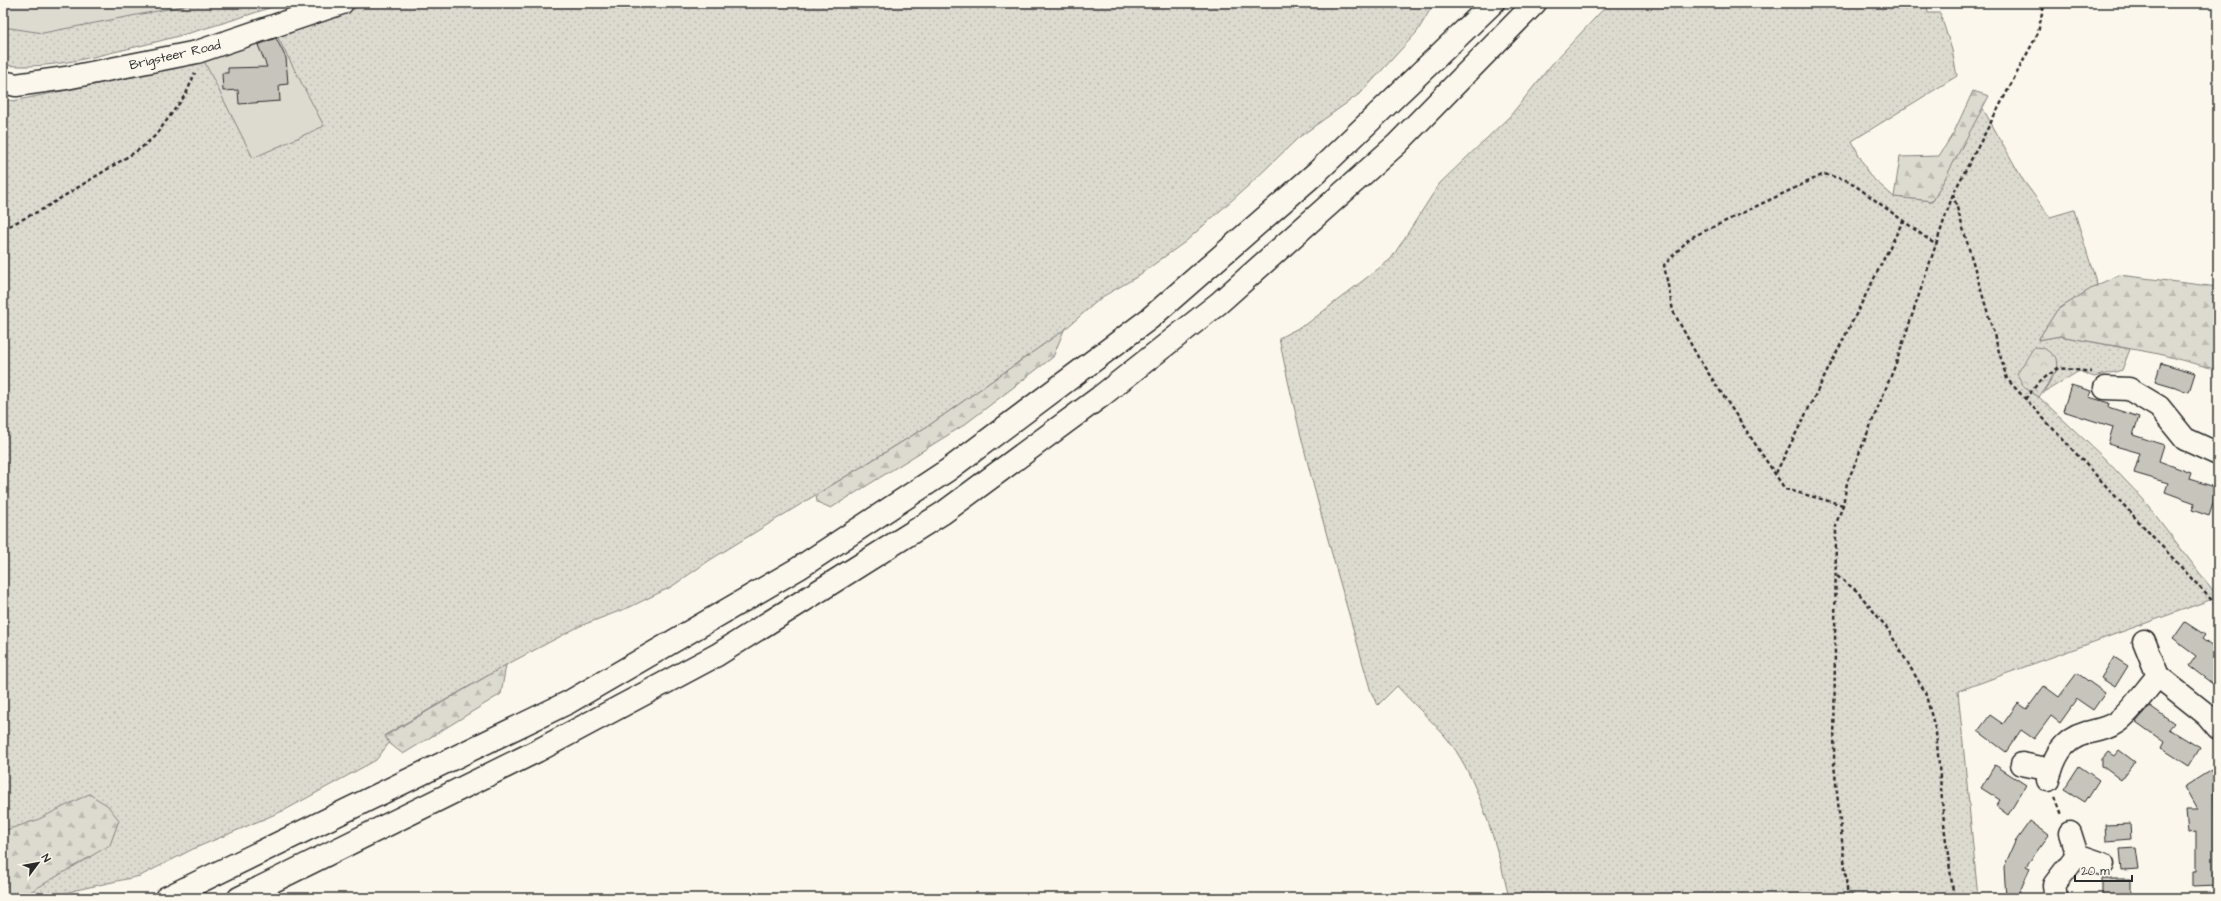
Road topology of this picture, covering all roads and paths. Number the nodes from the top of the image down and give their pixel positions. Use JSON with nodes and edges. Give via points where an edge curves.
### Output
{"nodes":[{"id":1,"x":342,"y":3,"type":"edge"},
{"id":2,"x":1494,"y":3,"type":"edge"},
{"id":3,"x":1535,"y":3,"type":"edge"},
{"id":4,"x":2044,"y":3,"type":"edge"},
{"id":5,"x":197,"y":52,"type":"junction"},
{"id":6,"x":3,"y":82,"type":"edge"},
{"id":7,"x":1953,"y":194,"type":"junction"},
{"id":8,"x":1903,"y":221,"type":"junction"},
{"id":9,"x":3,"y":229,"type":"edge"},
{"id":10,"x":1936,"y":246,"type":"junction"},
{"id":11,"x":2105,"y":388,"type":"joint"},
{"id":12,"x":2025,"y":399,"type":"junction"},
{"id":13,"x":2218,"y":454,"type":"edge"},
{"id":14,"x":1776,"y":473,"type":"junction"},
{"id":15,"x":1843,"y":505,"type":"junction"},
{"id":16,"x":1837,"y":576,"type":"junction"},
{"id":17,"x":2218,"y":607,"type":"edge"},
{"id":18,"x":2144,"y":641,"type":"dead end"},
{"id":19,"x":2158,"y":676,"type":"junction"},
{"id":20,"x":2218,"y":728,"type":"edge"},
{"id":21,"x":2022,"y":764,"type":"dead end"},
{"id":22,"x":2049,"y":775,"type":"junction"},
{"id":23,"x":2070,"y":833,"type":"joint"},
{"id":24,"x":2077,"y":855,"type":"junction"},
{"id":25,"x":2103,"y":864,"type":"dead end"},
{"id":26,"x":166,"y":898,"type":"edge"},
{"id":27,"x":238,"y":898,"type":"edge"},
{"id":28,"x":1848,"y":898,"type":"edge"},
{"id":29,"x":1954,"y":898,"type":"edge"},
{"id":30,"x":2056,"y":898,"type":"edge"}],
"edges":[{"from":1,"to":5,"type":"main road","name":"Brigsteer Road"},
{"from":2,"to":26,"type":"main road","via":[[1317,172],[1149,319],[948,470],[799,568],[569,702]]},
{"from":3,"to":27,"type":"main road","via":[[1397,144],[1219,303],[943,513],[717,655],[537,751]]},
{"from":4,"to":7,"type":"path","via":[[2038,33]]},
{"from":5,"to":6,"type":"main road","name":"Brigsteer Road","via":[[66,78],[16,85]]},
{"from":5,"to":9,"type":"path","via":[[200,63],[186,94],[156,135],[140,149],[43,209]]},
{"from":7,"to":10,"type":"path"},
{"from":7,"to":12,"type":"path","via":[[2007,379]]},
{"from":8,"to":10,"type":"path"},
{"from":8,"to":14,"type":"path"},
{"from":8,"to":14,"type":"path","via":[[1850,181],[1824,174],[1690,238],[1664,265],[1672,311],[1699,359]]},
{"from":10,"to":15,"type":"path","via":[[1895,366],[1847,483]]},
{"from":11,"to":12,"type":"path","via":[[2104,375],[2083,369],[2058,368],[2039,382]]},
{"from":11,"to":13,"type":"main road","via":[[2129,389],[2159,406],[2185,439]]},
{"from":12,"to":17,"type":"path"},
{"from":14,"to":15,"type":"path","via":[[1786,488]]},
{"from":15,"to":16,"type":"path","via":[[1836,524]]},
{"from":16,"to":28,"type":"path","via":[[1834,764]]},
{"from":16,"to":29,"type":"path","via":[[1857,591],[1887,628],[1925,692],[1936,732],[1945,834]]},
{"from":18,"to":19,"type":"main road"},
{"from":19,"to":20,"type":"main road"},
{"from":19,"to":22,"type":"main road","via":[[2119,720],[2104,729],[2067,742],[2053,760]]},
{"from":21,"to":22,"type":"main road"},
{"from":22,"to":23,"type":"path"},
{"from":23,"to":24,"type":"main road"},
{"from":24,"to":25,"type":"main road"},
{"from":24,"to":30,"type":"main road","via":[[2054,885]]}]}
